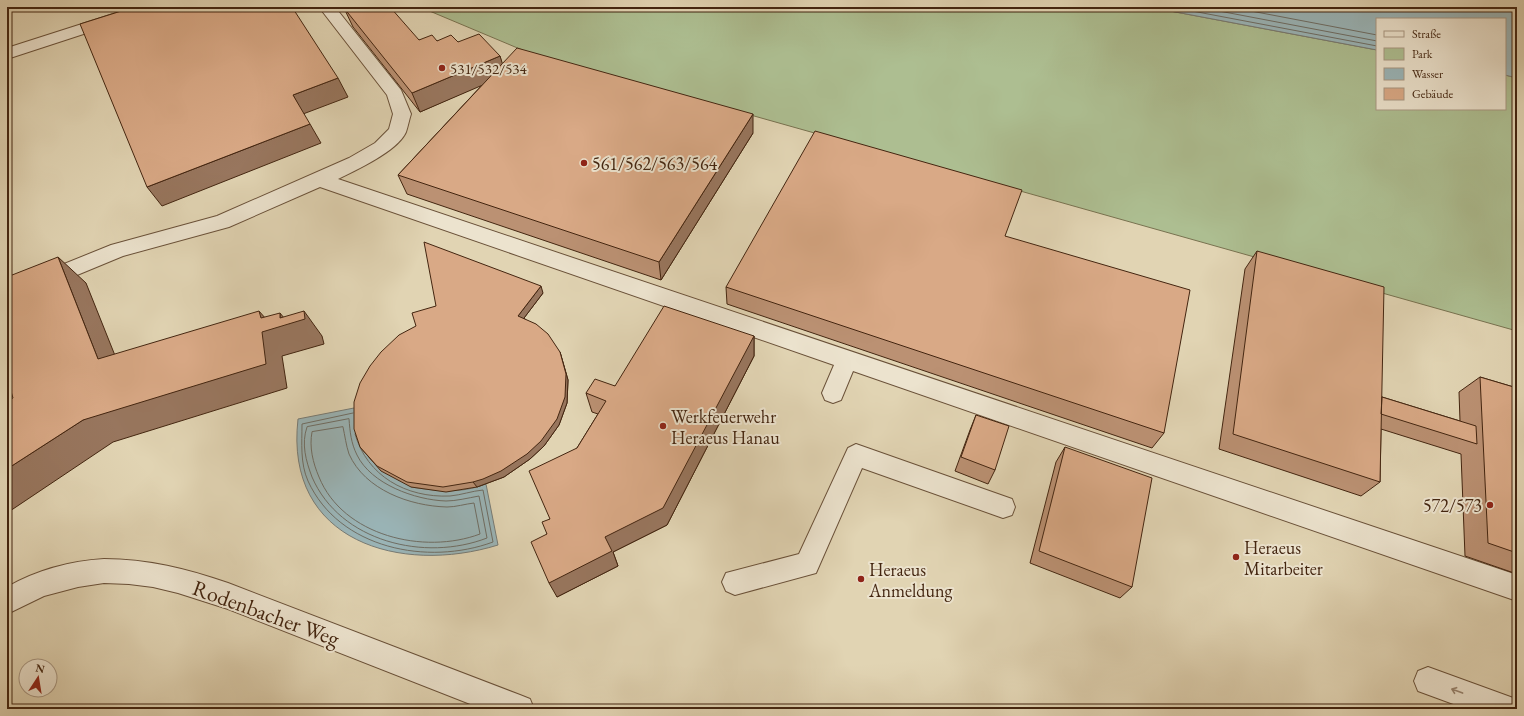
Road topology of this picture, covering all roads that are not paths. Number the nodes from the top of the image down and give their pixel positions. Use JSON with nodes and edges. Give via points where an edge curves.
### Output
{"nodes":[{"id":1,"x":151,"y":7,"type":"edge"},
{"id":2,"x":327,"y":7,"type":"edge"},
{"id":3,"x":7,"y":54,"type":"edge"},
{"id":4,"x":318,"y":179,"type":"junction"},
{"id":5,"x":7,"y":296,"type":"edge"},
{"id":6,"x":848,"y":360,"type":"junction"},
{"id":7,"x":833,"y":392,"type":"dead end"},
{"id":8,"x":1004,"y":507,"type":"dead end"},
{"id":9,"x":735,"y":582,"type":"dead end"},
{"id":10,"x":1517,"y":588,"type":"edge"},
{"id":11,"x":7,"y":601,"type":"edge"},
{"id":12,"x":1428,"y":681,"type":"dead end"},
{"id":13,"x":520,"y":709,"type":"edge"},
{"id":14,"x":1506,"y":709,"type":"edge"}],
"edges":[{"from":1,"to":3,"type":"street"},
{"from":2,"to":4,"type":"street","via":[[395,94],[402,114],[397,132],[381,147],[356,162]]},
{"from":4,"to":5,"type":"street","via":[[222,222],[118,250]]},
{"from":4,"to":6,"type":"street"},
{"from":6,"to":7,"type":"street"},
{"from":6,"to":10,"type":"street"},
{"from":8,"to":9,"type":"street","via":[[856,455],[808,564]]},
{"from":11,"to":13,"type":"street","name":"Rodenbacher Weg","via":[[29,588],[62,577],[105,571],[148,573],[204,588]]},
{"from":14,"to":12,"type":"street","one_way":true}]}
